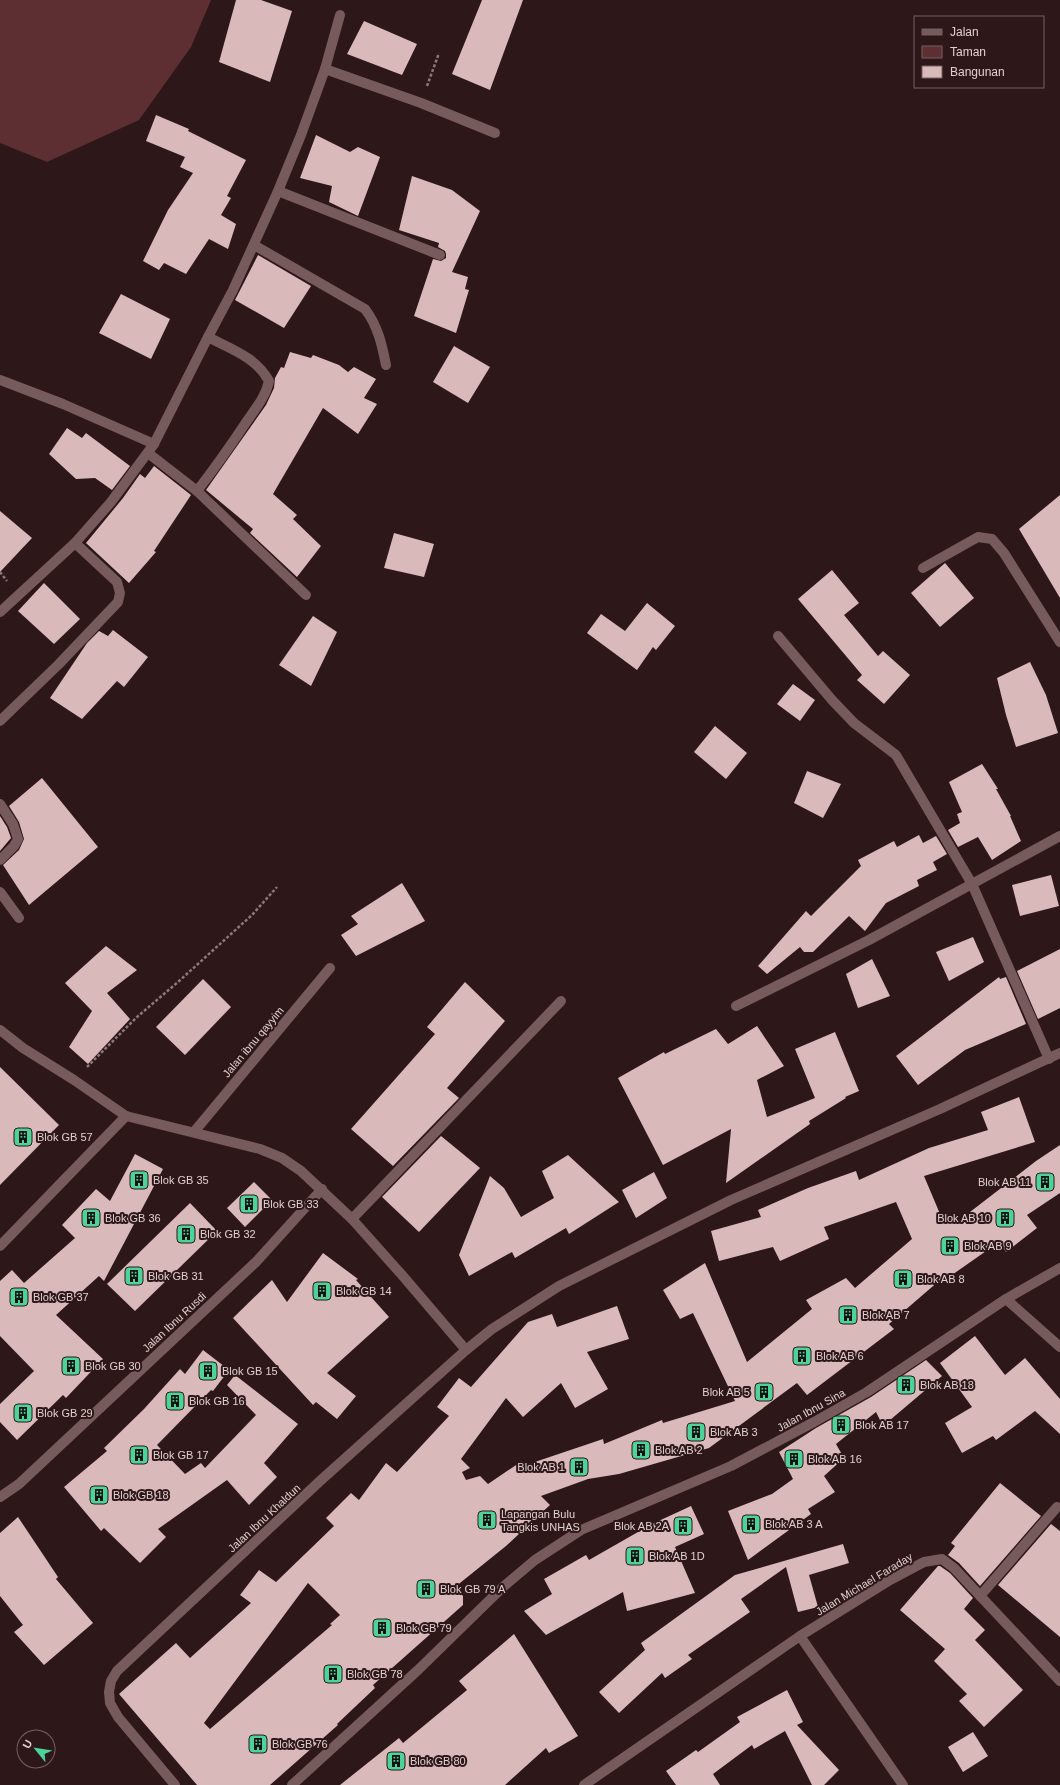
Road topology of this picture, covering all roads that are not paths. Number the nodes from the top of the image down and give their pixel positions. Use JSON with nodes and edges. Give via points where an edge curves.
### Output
{"nodes":[{"id":1,"x":340,"y":14,"type":"dead end"},
{"id":2,"x":325,"y":69,"type":"junction"},
{"id":3,"x":495,"y":133,"type":"dead end"},
{"id":4,"x":278,"y":191,"type":"junction"},
{"id":5,"x":254,"y":245,"type":"junction"},
{"id":6,"x":440,"y":256,"type":"dead end"},
{"id":7,"x":208,"y":337,"type":"junction"},
{"id":8,"x":386,"y":365,"type":"dead end"},
{"id":9,"x":0,"y":380,"type":"edge"},
{"id":10,"x":154,"y":444,"type":"junction"},
{"id":11,"x":148,"y":453,"type":"junction"},
{"id":12,"x":197,"y":491,"type":"junction"},
{"id":13,"x":75,"y":543,"type":"junction"},
{"id":14,"x":923,"y":568,"type":"dead end"},
{"id":15,"x":306,"y":595,"type":"dead end"},
{"id":16,"x":0,"y":612,"type":"edge"},
{"id":17,"x":778,"y":636,"type":"dead end"},
{"id":18,"x":1060,"y":642,"type":"edge"},
{"id":19,"x":0,"y":721,"type":"edge"},
{"id":20,"x":0,"y":804,"type":"edge"},
{"id":21,"x":1060,"y":836,"type":"edge"},
{"id":22,"x":0,"y":860,"type":"edge"},
{"id":23,"x":972,"y":884,"type":"junction"},
{"id":24,"x":0,"y":892,"type":"edge"},
{"id":25,"x":19,"y":918,"type":"dead end"},
{"id":26,"x":330,"y":968,"type":"dead end"},
{"id":27,"x":561,"y":1001,"type":"dead end"},
{"id":28,"x":736,"y":1006,"type":"dead end"},
{"id":29,"x":0,"y":1030,"type":"edge"},
{"id":30,"x":1060,"y":1052,"type":"edge"},
{"id":31,"x":1049,"y":1059,"type":"junction"},
{"id":32,"x":126,"y":1116,"type":"junction"},
{"id":33,"x":194,"y":1132,"type":"junction"},
{"id":34,"x":322,"y":1189,"type":"junction"},
{"id":35,"x":352,"y":1219,"type":"junction"},
{"id":36,"x":0,"y":1246,"type":"edge"},
{"id":37,"x":1060,"y":1268,"type":"edge"},
{"id":38,"x":1006,"y":1299,"type":"junction"},
{"id":39,"x":1060,"y":1347,"type":"edge"},
{"id":40,"x":466,"y":1350,"type":"junction"},
{"id":41,"x":0,"y":1497,"type":"edge"},
{"id":42,"x":1057,"y":1507,"type":"dead end"},
{"id":43,"x":980,"y":1596,"type":"junction"},
{"id":44,"x":800,"y":1636,"type":"junction"},
{"id":45,"x":1060,"y":1681,"type":"edge"},
{"id":46,"x":898,"y":1783,"type":"edge"},
{"id":47,"x":175,"y":1785,"type":"edge"},
{"id":48,"x":292,"y":1785,"type":"edge"},
{"id":49,"x":584,"y":1785,"type":"edge"}],
"edges":[{"from":1,"to":2,"type":"street"},
{"from":2,"to":3,"type":"street","via":[[421,103]]},
{"from":2,"to":4,"type":"street"},
{"from":4,"to":5,"type":"street"},
{"from":4,"to":6,"type":"street"},
{"from":5,"to":7,"type":"street"},
{"from":5,"to":8,"type":"street","via":[[365,309],[374,320]]},
{"from":7,"to":10,"type":"street"},
{"from":7,"to":12,"type":"street","via":[[245,355],[259,366],[269,381],[267,390],[230,448]]},
{"from":9,"to":10,"type":"street","via":[[63,404]]},
{"from":10,"to":11,"type":"street"},
{"from":11,"to":12,"type":"street"},
{"from":11,"to":13,"type":"street","via":[[111,502]]},
{"from":12,"to":15,"type":"street"},
{"from":13,"to":16,"type":"street"},
{"from":13,"to":19,"type":"street","via":[[117,582],[120,594],[118,602]]},
{"from":14,"to":18,"type":"street","via":[[978,537],[992,539],[1004,553]]},
{"from":17,"to":23,"type":"street","via":[[843,711],[869,736],[896,755]]},
{"from":20,"to":22,"type":"street","via":[[14,824],[18,839]]},
{"from":21,"to":23,"type":"street"},
{"from":23,"to":28,"type":"street","via":[[869,940]]},
{"from":23,"to":31,"type":"street"},
{"from":24,"to":25,"type":"street"},
{"from":26,"to":33,"type":"street","name":"Jalan ibnu qayyim"},
{"from":27,"to":35,"type":"street"},
{"from":29,"to":32,"type":"street"},
{"from":30,"to":31,"type":"street","name":"Jalan Ibnu Khaldun"},
{"from":31,"to":40,"type":"street","name":"Jalan Ibnu Khaldun","via":[[731,1200],[566,1283],[492,1329]]},
{"from":32,"to":33,"type":"street"},
{"from":32,"to":36,"type":"street"},
{"from":33,"to":34,"type":"street","via":[[260,1149],[282,1158]]},
{"from":34,"to":35,"type":"street"},
{"from":34,"to":41,"type":"street","name":"Jalan Ibnu Rusdi","via":[[257,1261],[19,1484]]},
{"from":35,"to":40,"type":"street"},
{"from":37,"to":38,"type":"street","name":"Jalan Ibnu Sina"},
{"from":38,"to":39,"type":"street"},
{"from":38,"to":48,"type":"street","name":"Jalan Ibnu Sina","via":[[867,1392],[814,1422],[731,1466],[581,1530],[535,1560]]},
{"from":40,"to":47,"type":"street","name":"Jalan Ibnu Khaldun","via":[[117,1671],[111,1681],[110,1703],[118,1717]]},
{"from":42,"to":43,"type":"street"},
{"from":43,"to":44,"type":"street","name":"Jalan Michael Faraday","via":[[942,1559],[924,1562]]},
{"from":43,"to":45,"type":"street","name":"Jalan Michael Faraday"},
{"from":44,"to":46,"type":"street"},
{"from":44,"to":49,"type":"street","name":"Jalan Michael Faraday"}]}
